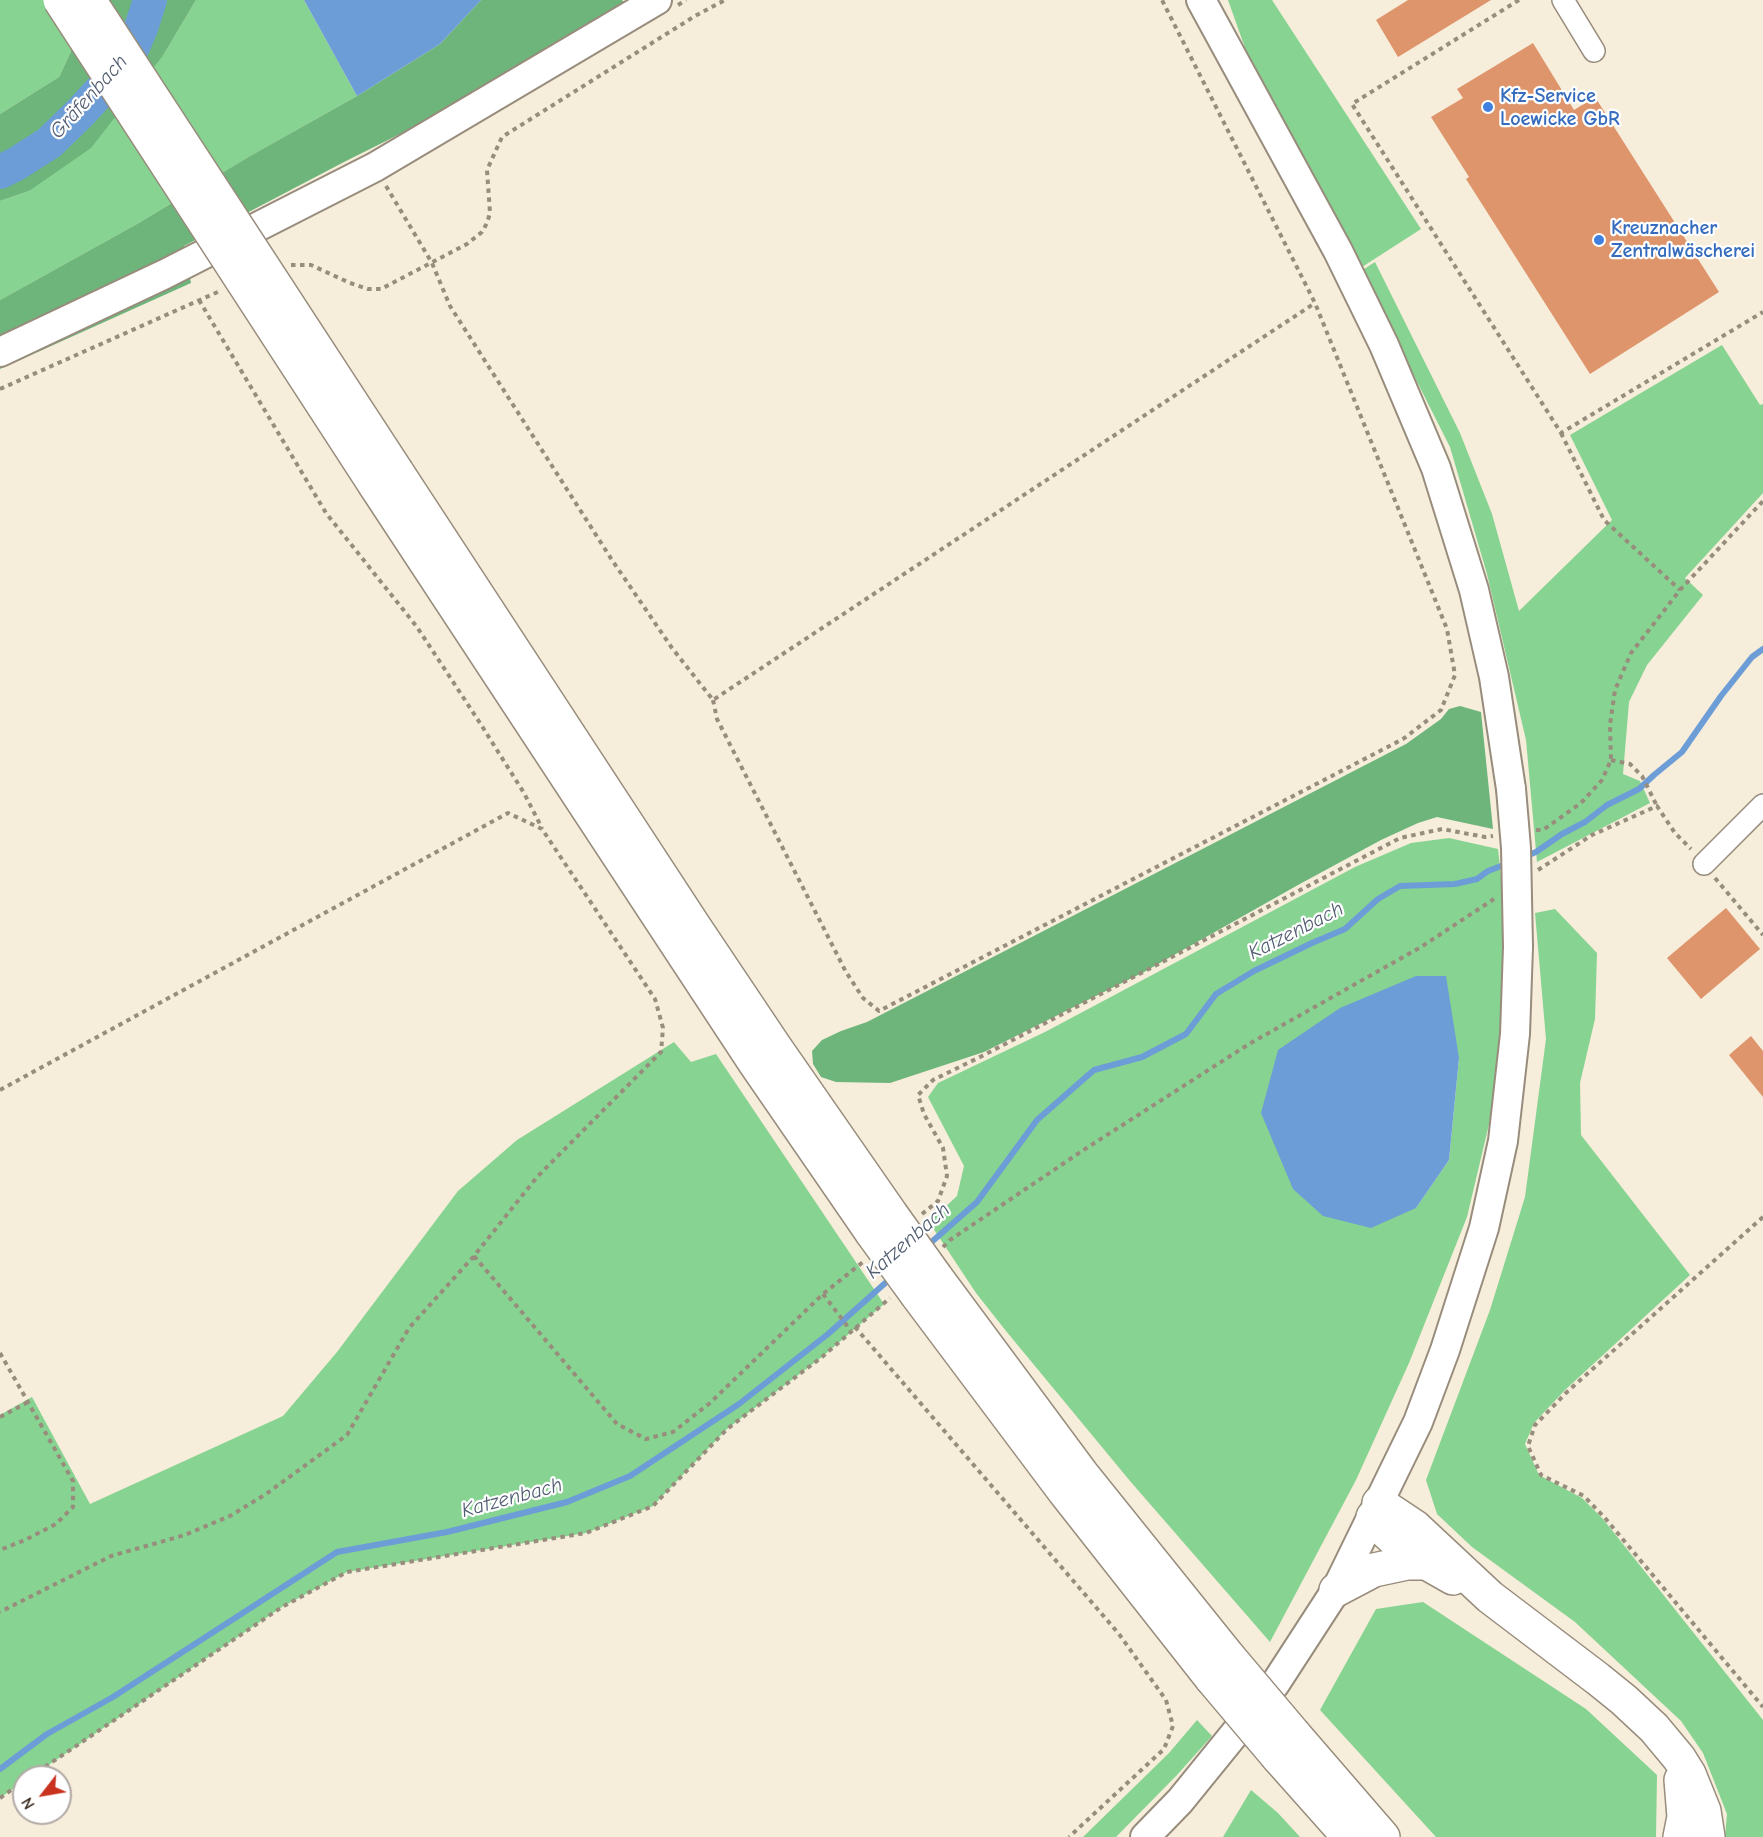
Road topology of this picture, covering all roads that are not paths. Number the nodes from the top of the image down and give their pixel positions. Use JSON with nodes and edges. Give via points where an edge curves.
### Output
{"nodes":[{"id":1,"x":60,"y":0,"type":"edge"},
{"id":2,"x":89,"y":0,"type":"edge"},
{"id":3,"x":657,"y":0,"type":"edge"},
{"id":4,"x":1201,"y":0,"type":"edge"},
{"id":5,"x":1563,"y":0,"type":"edge"},
{"id":6,"x":1594,"y":51,"type":"dead end"},
{"id":7,"x":0,"y":352,"type":"edge"},
{"id":8,"x":386,"y":478,"type":"junction"},
{"id":9,"x":1763,"y":805,"type":"edge"},
{"id":10,"x":1704,"y":864,"type":"road end"},
{"id":11,"x":1376,"y":1510,"type":"junction"},
{"id":12,"x":1424,"y":1563,"type":"junction"},
{"id":13,"x":1336,"y":1590,"type":"junction"},
{"id":14,"x":1490,"y":1597,"type":"junction"},
{"id":15,"x":1666,"y":1742,"type":"junction"},
{"id":16,"x":1285,"y":1745,"type":"junction"},
{"id":17,"x":1145,"y":1837,"type":"edge"},
{"id":18,"x":1349,"y":1837,"type":"edge"},
{"id":19,"x":1383,"y":1837,"type":"edge"},
{"id":20,"x":1680,"y":1837,"type":"edge"},
{"id":21,"x":1708,"y":1837,"type":"edge"}],
"edges":[{"from":1,"to":8,"type":"highway","bridge":true},
{"from":2,"to":8,"type":"highway","bridge":true},
{"from":3,"to":7,"type":"main road","via":[[375,167],[165,274]]},
{"from":4,"to":11,"type":"main road","bridge":true,"via":[[1338,250],[1384,345],[1436,468],[1474,590],[1494,677],[1511,789],[1518,947],[1515,1034],[1503,1141],[1484,1228],[1445,1350],[1418,1422]]},
{"from":5,"to":6,"type":"street"},
{"from":8,"to":16,"type":"highway","bridge":true,"via":[[755,1063],[888,1230],[1064,1491]]},
{"from":9,"to":10,"type":"street"},
{"from":11,"to":12,"type":"highway","via":[[1396,1542]]},
{"from":11,"to":13,"type":"main road"},
{"from":11,"to":14,"type":"highway","via":[[1395,1512]]},
{"from":12,"to":13,"type":"highway","via":[[1390,1565]]},
{"from":12,"to":14,"type":"highway"},
{"from":13,"to":17,"type":"main road","via":[[1275,1684],[1180,1801]]},
{"from":14,"to":15,"type":"highway","via":[[1624,1700]]},
{"from":15,"to":20,"type":"highway","via":[[1675,1760],[1683,1798]]},
{"from":15,"to":21,"type":"highway","via":[[1697,1792]]},
{"from":16,"to":18,"type":"highway"},
{"from":16,"to":19,"type":"highway"}]}
